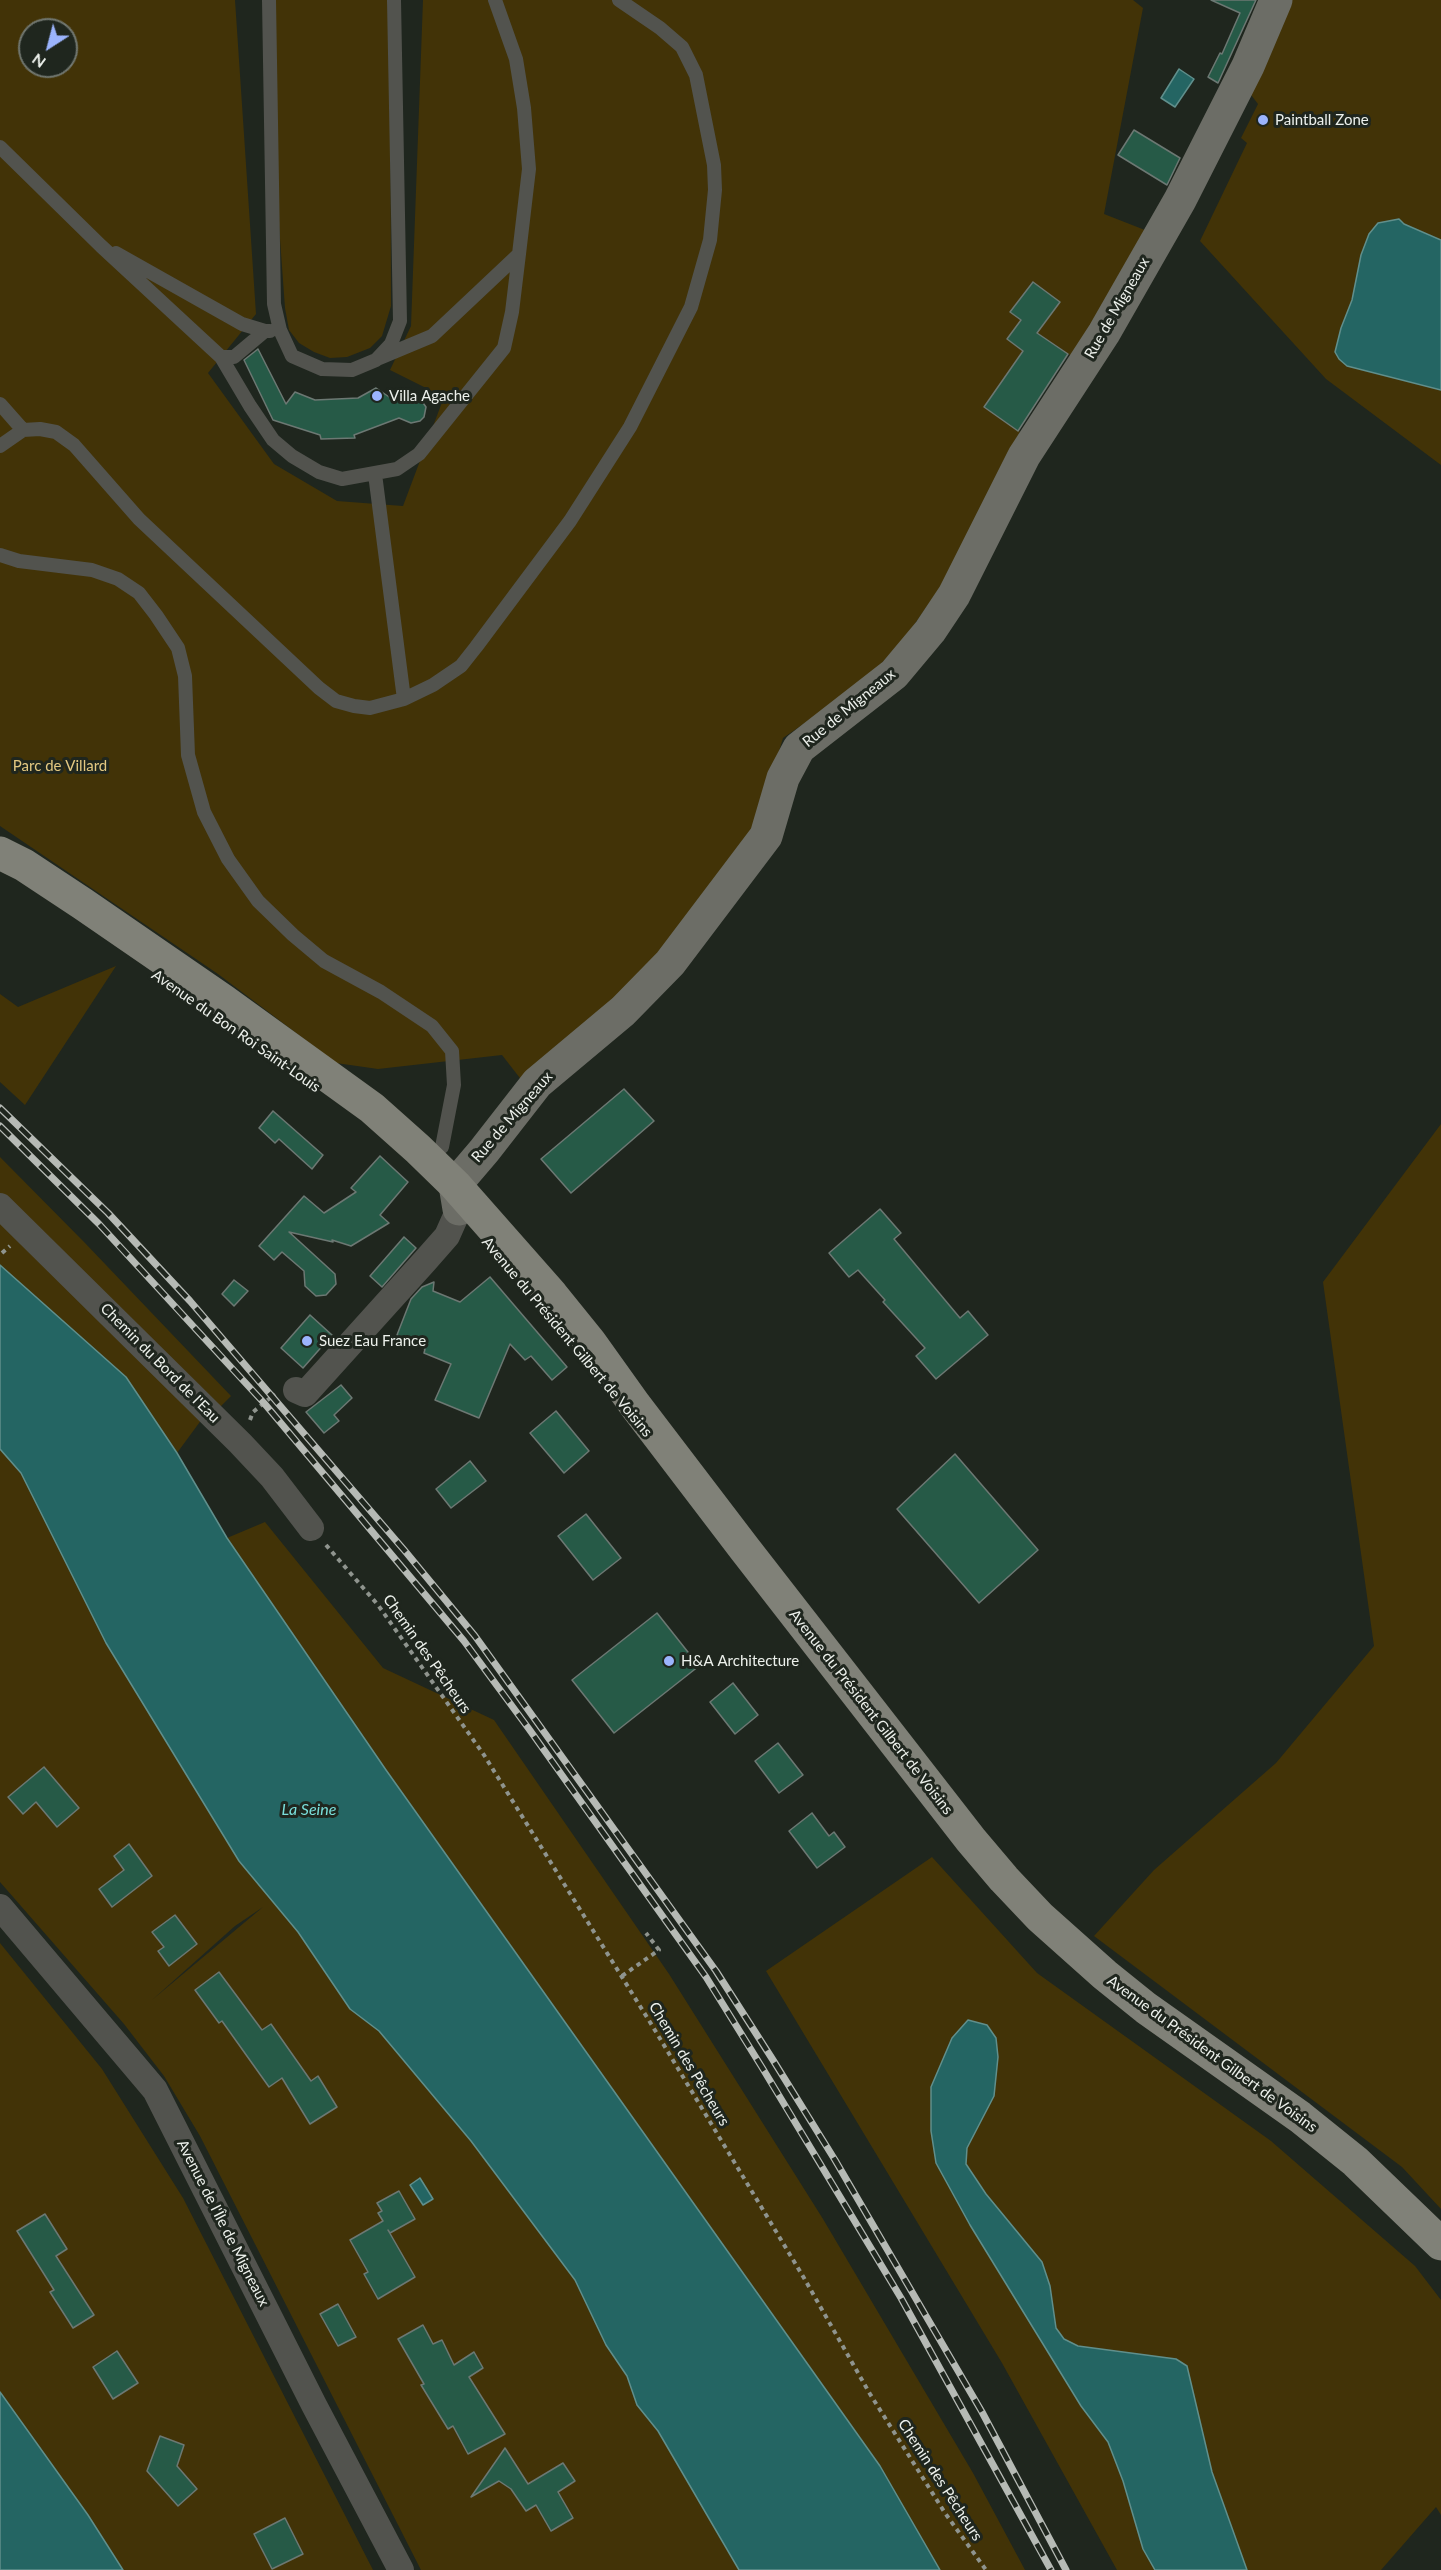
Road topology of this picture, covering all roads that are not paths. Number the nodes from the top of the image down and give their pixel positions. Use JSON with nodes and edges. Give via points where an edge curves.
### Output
{"nodes":[{"id":1,"x":269,"y":0,"type":"edge"},
{"id":2,"x":394,"y":0,"type":"edge"},
{"id":3,"x":495,"y":0,"type":"edge"},
{"id":4,"x":619,"y":0,"type":"edge"},
{"id":5,"x":1276,"y":0,"type":"edge"},
{"id":6,"x":0,"y":147,"type":"edge"},
{"id":7,"x":101,"y":246,"type":"junction"},
{"id":8,"x":519,"y":254,"type":"junction"},
{"id":9,"x":272,"y":331,"type":"junction"},
{"id":10,"x":221,"y":357,"type":"junction"},
{"id":11,"x":376,"y":360,"type":"junction"},
{"id":12,"x":0,"y":404,"type":"edge"},
{"id":13,"x":23,"y":430,"type":"junction"},
{"id":14,"x":0,"y":446,"type":"edge"},
{"id":15,"x":375,"y":474,"type":"junction"},
{"id":16,"x":0,"y":555,"type":"edge"},
{"id":17,"x":404,"y":699,"type":"junction"},
{"id":18,"x":0,"y":853,"type":"edge"},
{"id":19,"x":0,"y":869,"type":"edge"},
{"id":20,"x":442,"y":1147,"type":"dead end"},
{"id":21,"x":457,"y":1197,"type":"junction"},
{"id":22,"x":0,"y":1206,"type":"edge"},
{"id":23,"x":296,"y":1390,"type":"road end"},
{"id":24,"x":310,"y":1528,"type":"road end"},
{"id":25,"x":0,"y":1907,"type":"edge"},
{"id":26,"x":1441,"y":2244,"type":"edge"},
{"id":27,"x":401,"y":2570,"type":"edge"}],
"edges":[{"from":1,"to":9,"type":"lane"},
{"from":2,"to":11,"type":"lane","via":[[400,321],[391,344]]},
{"from":3,"to":8,"type":"lane","via":[[516,59],[524,108],[529,169]]},
{"from":4,"to":17,"type":"lane","via":[[682,47],[696,75],[714,165],[715,190],[710,240],[691,307],[630,427],[563,530],[461,666]]},
{"from":5,"to":21,"type":"street","name":"Rue de Migneaux","via":[[1248,66],[1185,190],[1104,333],[1024,456],[954,595],[930,631],[894,674],[799,748],[783,777],[766,836],[670,963],[623,1011],[537,1083],[484,1151]]},
{"from":6,"to":7,"type":"lane"},
{"from":7,"to":9,"type":"lane","via":[[243,324]]},
{"from":7,"to":10,"type":"lane"},
{"from":8,"to":11,"type":"lane","via":[[432,336]]},
{"from":8,"to":15,"type":"lane","via":[[504,348],[419,454],[397,469]]},
{"from":9,"to":10,"type":"lane","via":[[234,357]]},
{"from":9,"to":11,"type":"lane","via":[[292,356],[322,369],[352,370]]},
{"from":10,"to":15,"type":"lane","via":[[273,440],[292,456],[319,472],[342,479]]},
{"from":12,"to":13,"type":"lane"},
{"from":13,"to":14,"type":"lane"},
{"from":13,"to":17,"type":"lane","via":[[57,432],[74,445],[139,519],[336,701],[370,708]]},
{"from":15,"to":17,"type":"lane"},
{"from":16,"to":20,"type":"lane","via":[[92,570],[118,579],[139,593],[156,615],[178,648],[185,676],[188,755],[204,812],[228,859],[258,901],[292,935],[324,961],[432,1026],[452,1051],[454,1085]]},
{"from":18,"to":21,"type":"main road","name":"Avenue du Bon Roi Saint-Louis","via":[[82,904],[362,1101],[418,1149]]},
{"from":19,"to":21,"type":"main road","name":"Avenue du Bon Roi Saint-Louis","via":[[103,937],[352,1114]]},
{"from":21,"to":23,"type":"street","via":[[447,1236],[305,1394]]},
{"from":21,"to":26,"type":"main road","name":"Avenue du Président Gilbert de Voisins","via":[[552,1295],[970,1840],[1040,1917],[1146,2008],[1347,2154]]},
{"from":22,"to":24,"type":"street","name":"Chemin du Bord de l'Eau","via":[[240,1443],[272,1477]]},
{"from":25,"to":27,"type":"street","name":"Avenue de l'Île de Migneaux","via":[[155,2090]]}]}
